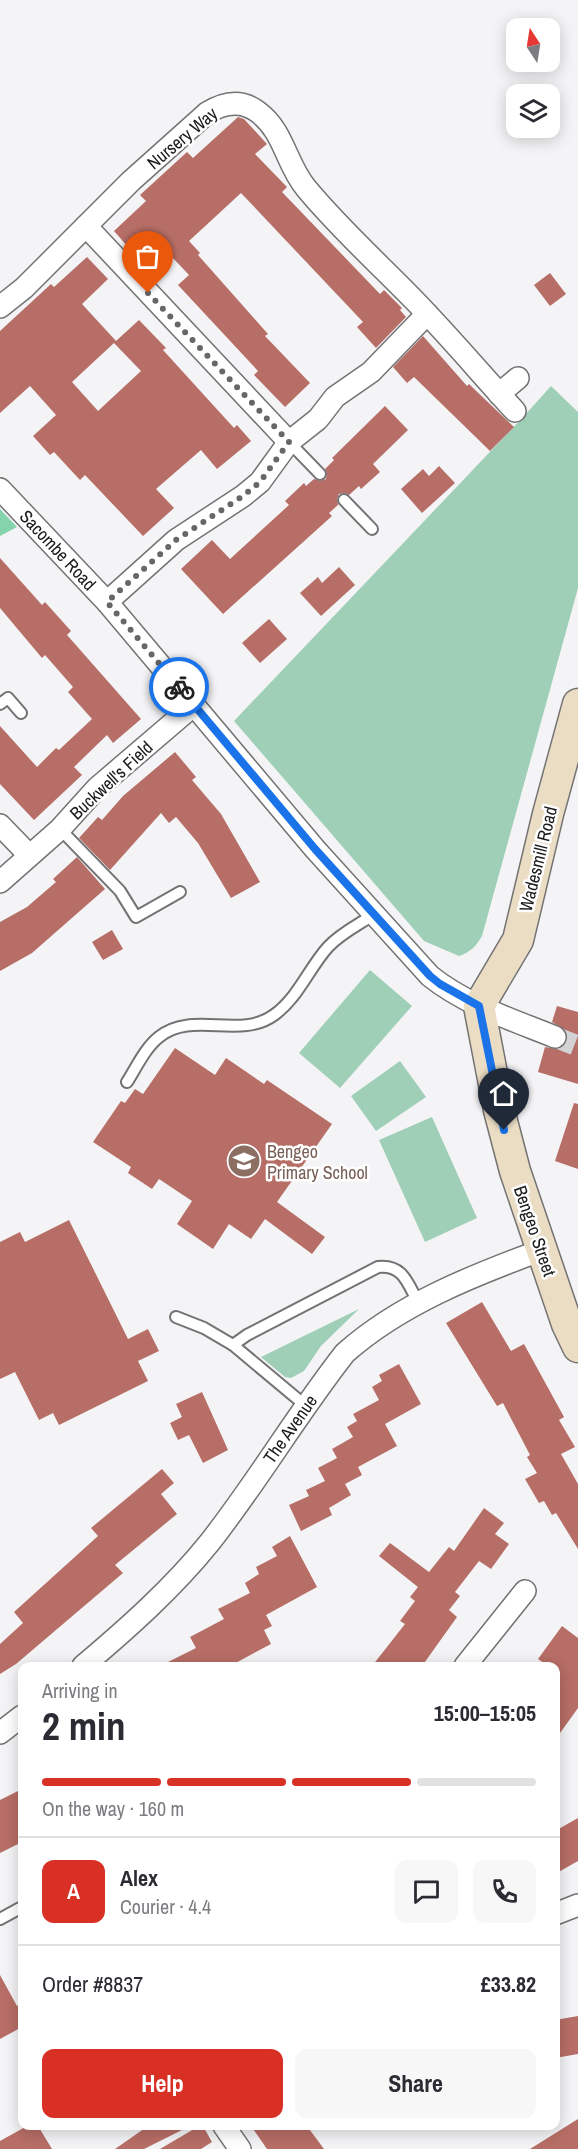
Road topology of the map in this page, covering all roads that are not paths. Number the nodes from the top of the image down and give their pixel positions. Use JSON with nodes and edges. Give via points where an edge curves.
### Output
{"nodes":[{"id":1,"x":86,"y":226,"type":"junction"},
{"id":2,"x":0,"y":307,"type":"edge"},
{"id":3,"x":427,"y":314,"type":"junction"},
{"id":4,"x":518,"y":378,"type":"dead end"},
{"id":5,"x":499,"y":394,"type":"junction"},
{"id":6,"x":515,"y":411,"type":"dead end"},
{"id":7,"x":289,"y":442,"type":"junction"},
{"id":8,"x":320,"y":474,"type":"dead end"},
{"id":9,"x":0,"y":489,"type":"edge"},
{"id":10,"x":344,"y":500,"type":"dead end"},
{"id":11,"x":372,"y":529,"type":"dead end"},
{"id":12,"x":107,"y":602,"type":"junction"},
{"id":13,"x":578,"y":704,"type":"edge"},
{"id":14,"x":0,"y":705,"type":"edge"},
{"id":15,"x":194,"y":705,"type":"junction"},
{"id":16,"x":21,"y":713,"type":"dead end"},
{"id":17,"x":0,"y":825,"type":"edge"},
{"id":18,"x":60,"y":829,"type":"junction"},
{"id":19,"x":30,"y":855,"type":"junction"},
{"id":20,"x":0,"y":882,"type":"edge"},
{"id":21,"x":180,"y":892,"type":"dead end"},
{"id":22,"x":373,"y":915,"type":"junction"},
{"id":23,"x":479,"y":1006,"type":"junction"},
{"id":24,"x":555,"y":1037,"type":"tunnel mouth"},
{"id":25,"x":127,"y":1082,"type":"dead end"},
{"id":26,"x":542,"y":1250,"type":"junction"},
{"id":27,"x":418,"y":1304,"type":"junction"},
{"id":28,"x":176,"y":1317,"type":"dead end"},
{"id":29,"x":233,"y":1344,"type":"junction"},
{"id":30,"x":578,"y":1347,"type":"edge"},
{"id":31,"x":306,"y":1406,"type":"junction"},
{"id":32,"x":525,"y":1591,"type":"dead end"},
{"id":33,"x":88,"y":1662,"type":"edge"},
{"id":34,"x":468,"y":1662,"type":"edge"},
{"id":35,"x":18,"y":1719,"type":"edge"},
{"id":36,"x":0,"y":1733,"type":"edge"},
{"id":37,"x":578,"y":1905,"type":"edge"},
{"id":38,"x":18,"y":1909,"type":"edge"},
{"id":39,"x":560,"y":1912,"type":"edge"},
{"id":40,"x":0,"y":1919,"type":"edge"},
{"id":41,"x":227,"y":2130,"type":"edge"},
{"id":42,"x":240,"y":2149,"type":"edge"}],
"edges":[{"from":1,"to":2,"type":"street","name":"Nursery Way"},
{"from":1,"to":3,"type":"street","name":"Nursery Way","via":[[207,113],[218,106],[239,104],[268,121],[304,186]]},
{"from":1,"to":7,"type":"street"},
{"from":3,"to":5,"type":"street","name":"Nursery Way"},
{"from":3,"to":7,"type":"street","via":[[371,372],[335,397],[318,419]]},
{"from":4,"to":5,"type":"street"},
{"from":5,"to":6,"type":"street","name":"Nursery Way"},
{"from":7,"to":8,"type":"lane"},
{"from":7,"to":12,"type":"street","via":[[260,482],[176,540]]},
{"from":9,"to":12,"type":"street","name":"Sacombe Road"},
{"from":10,"to":11,"type":"lane"},
{"from":12,"to":15,"type":"street","name":"Sacombe Road"},
{"from":13,"to":23,"type":"main road","name":"Wadesmill Road","via":[[518,940]]},
{"from":14,"to":16,"type":"lane","via":[[8,698]]},
{"from":15,"to":18,"type":"street","name":"Buckwell's Field","via":[[97,788]]},
{"from":15,"to":22,"type":"street","name":"Sacombe Road"},
{"from":17,"to":19,"type":"street"},
{"from":18,"to":19,"type":"street","name":"Buckwell's Field"},
{"from":18,"to":21,"type":"lane","via":[[120,891],[135,917]]},
{"from":19,"to":20,"type":"street","name":"Buckwell's Field"},
{"from":22,"to":23,"type":"street","name":"Sacombe Road","via":[[430,976]]},
{"from":22,"to":25,"type":"lane","via":[[328,947],[290,1000],[274,1015],[247,1026],[191,1025],[174,1029],[150,1047]]},
{"from":23,"to":24,"type":"street","name":"Sacombe Road"},
{"from":23,"to":26,"type":"main road","name":"Bengeo Street","via":[[499,1110],[519,1187]]},
{"from":26,"to":27,"type":"street","name":"The Avenue"},
{"from":26,"to":30,"type":"main road","name":"Bengeo Street"},
{"from":27,"to":29,"type":"lane","via":[[399,1270],[378,1268]]},
{"from":27,"to":31,"type":"street","name":"The Avenue","via":[[375,1328],[345,1353]]},
{"from":28,"to":29,"type":"lane"},
{"from":29,"to":31,"type":"lane"},
{"from":31,"to":33,"type":"street","name":"The Avenue","via":[[210,1542],[139,1618]]},
{"from":32,"to":34,"type":"street"},
{"from":35,"to":36,"type":"street"},
{"from":37,"to":39,"type":"street"},
{"from":38,"to":40,"type":"lane"},
{"from":41,"to":42,"type":"street"}]}
